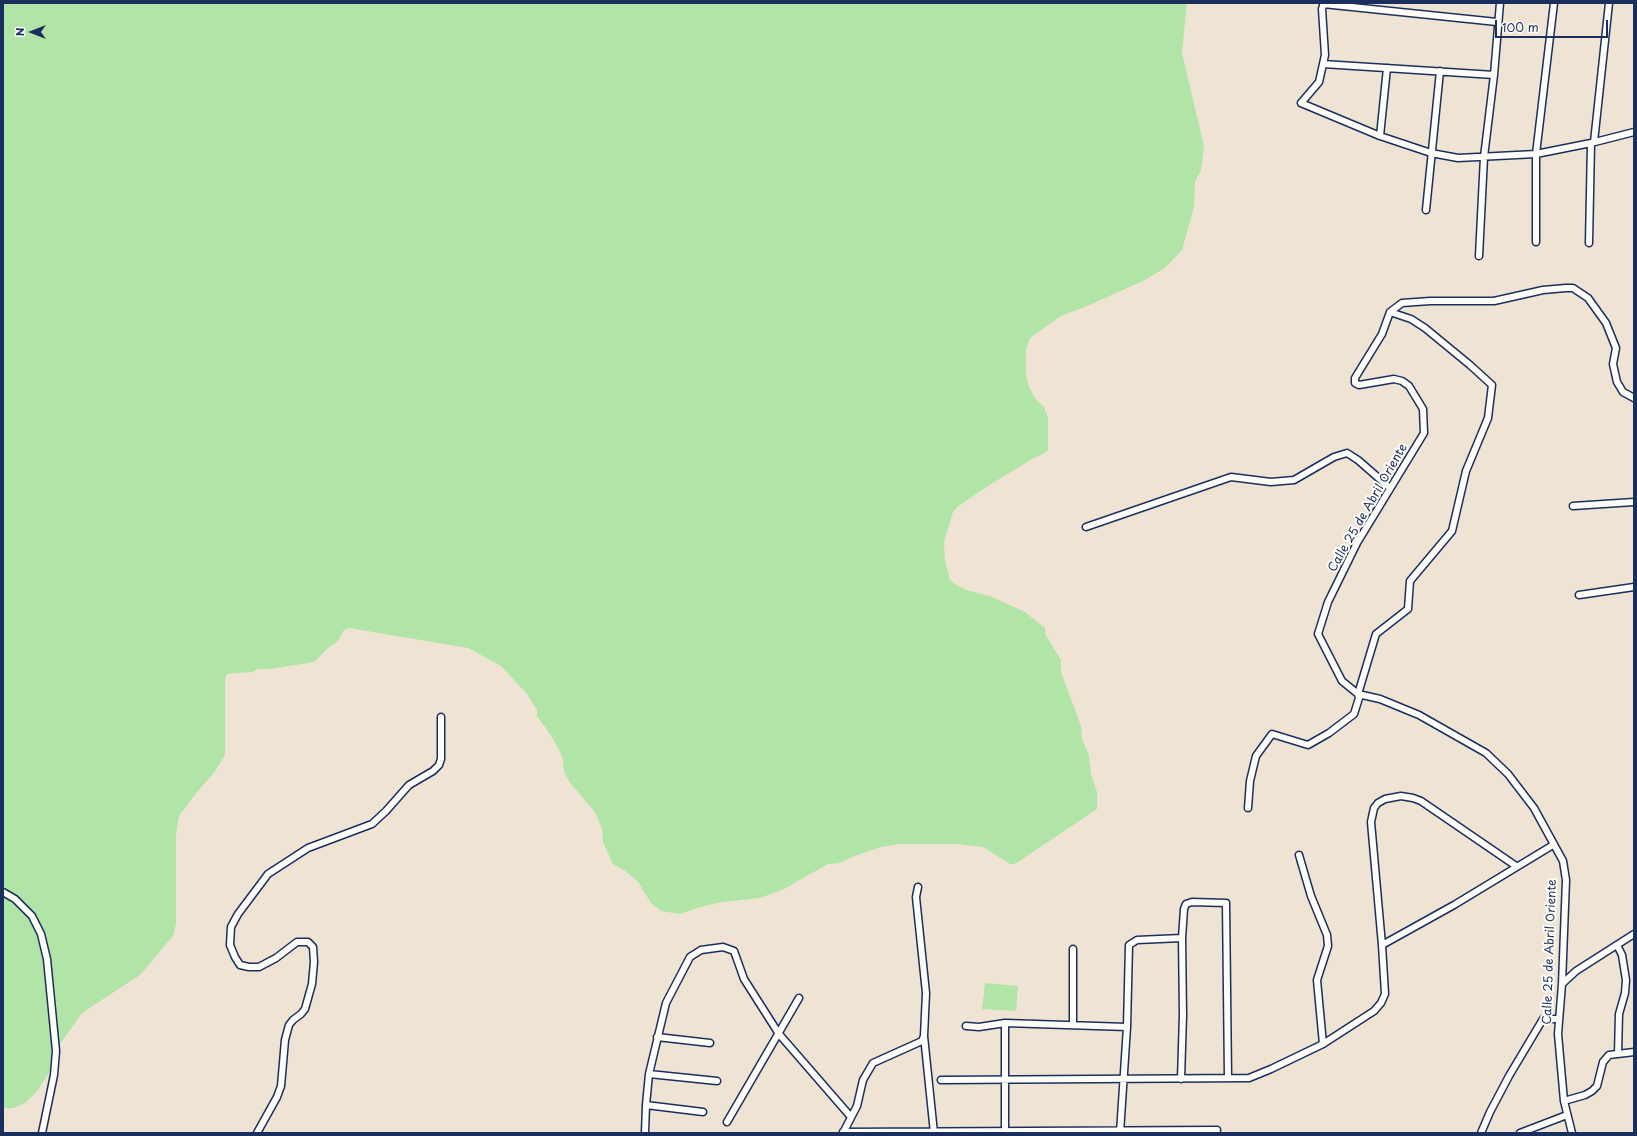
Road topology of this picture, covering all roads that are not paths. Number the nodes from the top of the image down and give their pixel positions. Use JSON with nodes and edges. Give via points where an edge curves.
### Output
{"nodes":[{"id":1,"x":1500,"y":3,"type":"edge"},
{"id":2,"x":1554,"y":3,"type":"edge"},
{"id":3,"x":1609,"y":3,"type":"edge"},
{"id":4,"x":1323,"y":4,"type":"edge"},
{"id":5,"x":1497,"y":22,"type":"junction"},
{"id":6,"x":1323,"y":64,"type":"junction"},
{"id":7,"x":1387,"y":68,"type":"junction"},
{"id":8,"x":1440,"y":72,"type":"junction"},
{"id":9,"x":1494,"y":75,"type":"junction"},
{"id":10,"x":1634,"y":132,"type":"edge"},
{"id":11,"x":1380,"y":136,"type":"junction"},
{"id":12,"x":1592,"y":143,"type":"junction"},
{"id":13,"x":1431,"y":153,"type":"junction"},
{"id":14,"x":1536,"y":154,"type":"junction"},
{"id":15,"x":1484,"y":157,"type":"junction"},
{"id":16,"x":1426,"y":210,"type":"dead end"},
{"id":17,"x":1536,"y":242,"type":"dead end"},
{"id":18,"x":1589,"y":243,"type":"dead end"},
{"id":19,"x":1479,"y":256,"type":"dead end"},
{"id":20,"x":1390,"y":312,"type":"junction"},
{"id":21,"x":1634,"y":398,"type":"edge"},
{"id":22,"x":1390,"y":488,"type":"junction"},
{"id":23,"x":1634,"y":502,"type":"edge"},
{"id":24,"x":1573,"y":506,"type":"dead end"},
{"id":25,"x":1086,"y":527,"type":"dead end"},
{"id":26,"x":1634,"y":587,"type":"edge"},
{"id":27,"x":1579,"y":595,"type":"dead end"},
{"id":28,"x":1358,"y":694,"type":"junction"},
{"id":29,"x":441,"y":717,"type":"dead end"},
{"id":30,"x":1248,"y":808,"type":"dead end"},
{"id":31,"x":1553,"y":845,"type":"junction"},
{"id":32,"x":1299,"y":855,"type":"dead end"},
{"id":33,"x":1516,"y":866,"type":"junction"},
{"id":34,"x":918,"y":887,"type":"dead end"},
{"id":35,"x":3,"y":892,"type":"edge"},
{"id":36,"x":1634,"y":934,"type":"edge"},
{"id":37,"x":1182,"y":938,"type":"junction"},
{"id":38,"x":1382,"y":945,"type":"junction"},
{"id":39,"x":1617,"y":945,"type":"junction"},
{"id":40,"x":1073,"y":949,"type":"dead end"},
{"id":41,"x":1562,"y":984,"type":"junction"},
{"id":42,"x":799,"y":998,"type":"dead end"},
{"id":43,"x":1558,"y":1019,"type":"junction"},
{"id":44,"x":1005,"y":1023,"type":"junction"},
{"id":45,"x":1073,"y":1025,"type":"junction"},
{"id":46,"x":966,"y":1026,"type":"dead end"},
{"id":47,"x":1127,"y":1027,"type":"junction"},
{"id":48,"x":779,"y":1034,"type":"junction"},
{"id":49,"x":924,"y":1036,"type":"junction"},
{"id":50,"x":657,"y":1037,"type":"junction"},
{"id":51,"x":710,"y":1043,"type":"dead end"},
{"id":52,"x":1323,"y":1044,"type":"junction"},
{"id":53,"x":1634,"y":1052,"type":"edge"},
{"id":54,"x":1618,"y":1053,"type":"junction"},
{"id":55,"x":649,"y":1074,"type":"junction"},
{"id":56,"x":1228,"y":1077,"type":"junction"},
{"id":57,"x":1123,"y":1078,"type":"junction"},
{"id":58,"x":1181,"y":1079,"type":"junction"},
{"id":59,"x":941,"y":1080,"type":"dead end"},
{"id":60,"x":1006,"y":1080,"type":"junction"},
{"id":61,"x":717,"y":1081,"type":"dead end"},
{"id":62,"x":1564,"y":1101,"type":"junction"},
{"id":63,"x":646,"y":1105,"type":"junction"},
{"id":64,"x":703,"y":1112,"type":"dead end"},
{"id":65,"x":1567,"y":1114,"type":"junction"},
{"id":66,"x":851,"y":1117,"type":"junction"},
{"id":67,"x":727,"y":1122,"type":"dead end"},
{"id":68,"x":1217,"y":1130,"type":"dead end"},
{"id":69,"x":843,"y":1132,"type":"edge"},
{"id":70,"x":934,"y":1132,"type":"edge"},
{"id":71,"x":1005,"y":1132,"type":"edge"},
{"id":72,"x":1120,"y":1132,"type":"edge"},
{"id":73,"x":42,"y":1133,"type":"edge"},
{"id":74,"x":258,"y":1133,"type":"edge"},
{"id":75,"x":645,"y":1133,"type":"edge"},
{"id":76,"x":857,"y":1133,"type":"edge"},
{"id":77,"x":1481,"y":1133,"type":"edge"},
{"id":78,"x":1520,"y":1133,"type":"edge"},
{"id":79,"x":1572,"y":1133,"type":"edge"}],
"edges":[{"from":1,"to":5,"type":"street"},
{"from":2,"to":14,"type":"street"},
{"from":3,"to":12,"type":"street"},
{"from":4,"to":5,"type":"street"},
{"from":4,"to":6,"type":"street"},
{"from":5,"to":9,"type":"street"},
{"from":6,"to":7,"type":"street"},
{"from":6,"to":11,"type":"street","via":[[1319,82],[1301,103]]},
{"from":7,"to":8,"type":"street"},
{"from":7,"to":11,"type":"street"},
{"from":8,"to":9,"type":"street"},
{"from":8,"to":13,"type":"street"},
{"from":9,"to":15,"type":"street"},
{"from":10,"to":12,"type":"street"},
{"from":11,"to":13,"type":"street"},
{"from":12,"to":14,"type":"street"},
{"from":12,"to":18,"type":"street"},
{"from":13,"to":15,"type":"street","via":[[1458,158]]},
{"from":13,"to":16,"type":"street"},
{"from":14,"to":15,"type":"street"},
{"from":14,"to":17,"type":"street"},
{"from":15,"to":19,"type":"street"},
{"from":20,"to":21,"type":"street","via":[[1402,303],[1436,300],[1494,301],[1543,290],[1573,288],[1588,298],[1606,323],[1616,348],[1613,364],[1617,382],[1623,392]]},
{"from":20,"to":22,"type":"street","name":"Calle 25 de Abril Oriente","via":[[1382,334],[1355,378],[1355,383],[1359,385],[1394,379],[1402,381],[1409,386],[1423,409],[1424,433]]},
{"from":20,"to":28,"type":"street","via":[[1412,319],[1425,328],[1492,385],[1488,418],[1466,471],[1452,531],[1410,581],[1408,609],[1376,634]]},
{"from":22,"to":25,"type":"street","via":[[1358,460],[1347,454],[1334,457],[1294,480],[1271,482],[1231,477]]},
{"from":22,"to":28,"type":"street","name":"Calle 25 de Abril Oriente","via":[[1357,543],[1331,595],[1318,634],[1342,681]]},
{"from":23,"to":24,"type":"street"},
{"from":26,"to":27,"type":"street"},
{"from":28,"to":30,"type":"street","via":[[1354,714],[1308,745],[1272,734],[1256,756],[1250,781]]},
{"from":28,"to":31,"type":"street","name":"Calle 25 de Abril Oriente","via":[[1380,698],[1419,715],[1486,753],[1508,774],[1534,808]]},
{"from":29,"to":74,"type":"street","via":[[439,766],[409,785],[372,824],[308,848],[268,874],[231,927],[230,945],[240,965],[259,967],[297,942],[308,942],[313,947],[312,984],[305,1009],[289,1025],[285,1040],[281,1086]]},
{"from":31,"to":33,"type":"street"},
{"from":31,"to":41,"type":"street","name":"Calle 25 de Abril Oriente","via":[[1563,861],[1566,880]]},
{"from":32,"to":52,"type":"street","via":[[1311,896],[1327,935],[1328,946],[1316,980]]},
{"from":33,"to":38,"type":"street","via":[[1454,905]]},
{"from":33,"to":38,"type":"street","via":[[1421,801],[1401,796],[1378,803],[1374,808],[1371,822]]},
{"from":34,"to":49,"type":"street","via":[[916,897],[926,993]]},
{"from":35,"to":73,"type":"street","via":[[15,899],[32,916],[42,934],[47,958],[56,1051],[54,1075]]},
{"from":36,"to":39,"type":"street"},
{"from":37,"to":47,"type":"street","via":[[1137,940],[1129,945]]},
{"from":37,"to":56,"type":"street","via":[[1186,904],[1226,903]]},
{"from":37,"to":58,"type":"street"},
{"from":38,"to":52,"type":"street","via":[[1385,994],[1382,1003],[1374,1011]]},
{"from":39,"to":41,"type":"street","via":[[1576,971]]},
{"from":39,"to":54,"type":"street","via":[[1622,955],[1626,980],[1619,1014]]},
{"from":40,"to":45,"type":"street"},
{"from":41,"to":43,"type":"street","name":"Calle 25 de Abril Oriente"},
{"from":42,"to":48,"type":"street"},
{"from":43,"to":62,"type":"street","name":"Calle 25 de Abril Oriente"},
{"from":43,"to":77,"type":"street","via":[[1544,1019],[1509,1076]]},
{"from":44,"to":45,"type":"street"},
{"from":44,"to":46,"type":"street"},
{"from":44,"to":60,"type":"street"},
{"from":45,"to":47,"type":"street"},
{"from":47,"to":57,"type":"street"},
{"from":48,"to":50,"type":"street","via":[[744,979],[734,951],[724,947],[701,950],[690,957],[666,1003]]},
{"from":48,"to":66,"type":"street"},
{"from":48,"to":67,"type":"street"},
{"from":49,"to":66,"type":"street","via":[[922,1041],[873,1063],[863,1080],[857,1106]]},
{"from":49,"to":70,"type":"street"},
{"from":50,"to":51,"type":"street"},
{"from":50,"to":55,"type":"street"},
{"from":52,"to":56,"type":"street","via":[[1249,1078]]},
{"from":53,"to":54,"type":"street"},
{"from":54,"to":62,"type":"street","via":[[1605,1058],[1597,1086],[1592,1091]]},
{"from":55,"to":61,"type":"street"},
{"from":55,"to":63,"type":"street"},
{"from":56,"to":58,"type":"street"},
{"from":57,"to":58,"type":"street"},
{"from":57,"to":60,"type":"street"},
{"from":57,"to":72,"type":"street"},
{"from":59,"to":60,"type":"street"},
{"from":60,"to":71,"type":"street"},
{"from":62,"to":65,"type":"street","name":"Calle 25 de Abril Oriente"},
{"from":63,"to":64,"type":"street"},
{"from":63,"to":75,"type":"street"},
{"from":65,"to":78,"type":"street"},
{"from":65,"to":79,"type":"street","name":"Calle 25 de Abril Oriente"},
{"from":66,"to":69,"type":"street"},
{"from":68,"to":72,"type":"street"},
{"from":69,"to":76,"type":"street"},
{"from":70,"to":71,"type":"street"},
{"from":70,"to":76,"type":"street"},
{"from":71,"to":72,"type":"street"}]}
